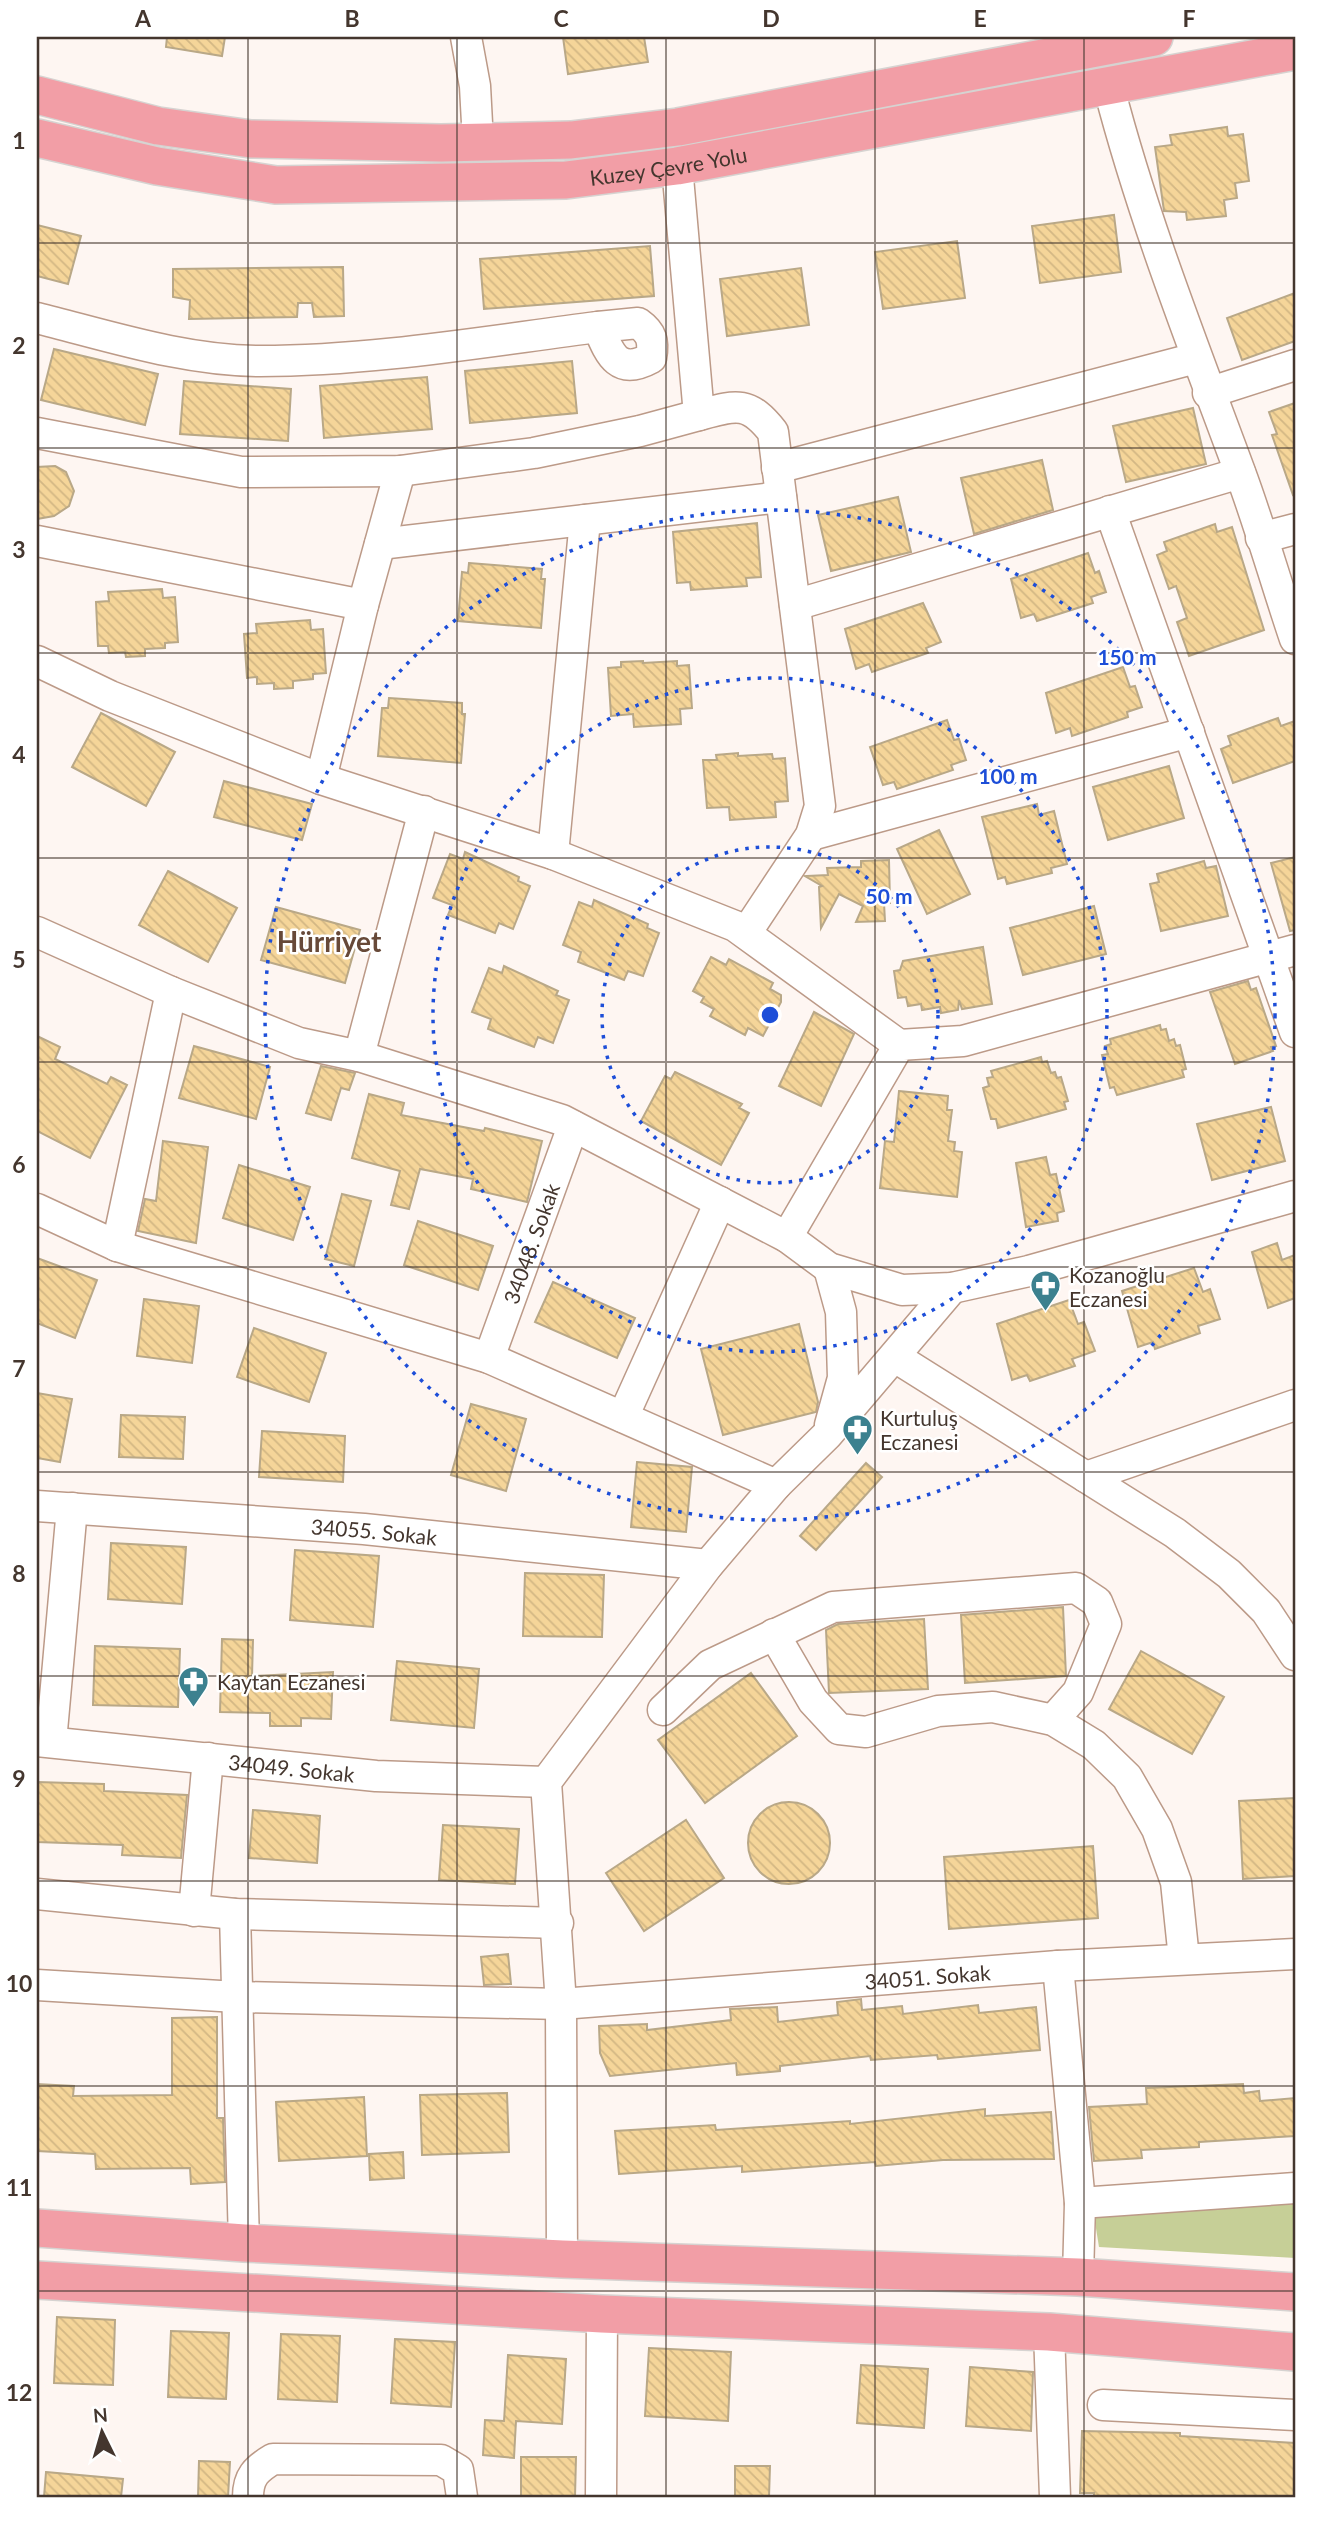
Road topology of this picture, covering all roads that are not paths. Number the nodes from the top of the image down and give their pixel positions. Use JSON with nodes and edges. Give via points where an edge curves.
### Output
{"nodes":[{"id":1,"x":466,"y":37,"type":"edge"},
{"id":2,"x":1154,"y":37,"type":"edge"},
{"id":3,"x":1295,"y":51,"type":"edge"},
{"id":4,"x":1109,"y":88,"type":"junction"},
{"id":5,"x":37,"y":95,"type":"edge"},
{"id":6,"x":37,"y":138,"type":"edge"},
{"id":7,"x":478,"y":142,"type":"junction"},
{"id":8,"x":677,"y":166,"type":"junction"},
{"id":9,"x":37,"y":318,"type":"edge"},
{"id":10,"x":598,"y":327,"type":"dead end"},
{"id":11,"x":1196,"y":358,"type":"junction"},
{"id":12,"x":1295,"y":365,"type":"edge"},
{"id":13,"x":1208,"y":393,"type":"junction"},
{"id":14,"x":699,"y":415,"type":"junction"},
{"id":15,"x":37,"y":433,"type":"edge"},
{"id":16,"x":777,"y":468,"type":"junction"},
{"id":17,"x":400,"y":471,"type":"junction"},
{"id":18,"x":1240,"y":473,"type":"junction"},
{"id":19,"x":781,"y":497,"type":"junction"},
{"id":20,"x":1110,"y":511,"type":"junction"},
{"id":21,"x":585,"y":520,"type":"junction"},
{"id":22,"x":1295,"y":529,"type":"edge"},
{"id":23,"x":1261,"y":538,"type":"junction"},
{"id":24,"x":37,"y":541,"type":"edge"},
{"id":25,"x":380,"y":544,"type":"junction"},
{"id":26,"x":363,"y":605,"type":"junction"},
{"id":27,"x":795,"y":605,"type":"junction"},
{"id":28,"x":1295,"y":639,"type":"edge"},
{"id":29,"x":37,"y":661,"type":"edge"},
{"id":30,"x":1189,"y":732,"type":"junction"},
{"id":31,"x":321,"y":779,"type":"junction"},
{"id":32,"x":424,"y":811,"type":"junction"},
{"id":33,"x":811,"y":835,"type":"junction"},
{"id":34,"x":554,"y":855,"type":"junction"},
{"id":35,"x":37,"y":932,"type":"edge"},
{"id":36,"x":746,"y":933,"type":"junction"},
{"id":37,"x":1282,"y":954,"type":"edge"},
{"id":38,"x":170,"y":992,"type":"junction"},
{"id":39,"x":1295,"y":1032,"type":"edge"},
{"id":40,"x":899,"y":1045,"type":"junction"},
{"id":41,"x":359,"y":1056,"type":"junction"},
{"id":42,"x":573,"y":1126,"type":"junction"},
{"id":43,"x":1295,"y":1196,"type":"edge"},
{"id":44,"x":720,"y":1202,"type":"junction"},
{"id":45,"x":37,"y":1209,"type":"edge"},
{"id":46,"x":788,"y":1237,"type":"junction"},
{"id":47,"x":117,"y":1246,"type":"junction"},
{"id":48,"x":830,"y":1268,"type":"junction"},
{"id":49,"x":952,"y":1288,"type":"junction"},
{"id":50,"x":895,"y":1357,"type":"junction"},
{"id":51,"x":489,"y":1358,"type":"junction"},
{"id":52,"x":1295,"y":1405,"type":"edge"},
{"id":53,"x":623,"y":1417,"type":"junction"},
{"id":54,"x":827,"y":1435,"type":"junction"},
{"id":55,"x":1086,"y":1477,"type":"junction"},
{"id":56,"x":776,"y":1485,"type":"junction"},
{"id":57,"x":37,"y":1506,"type":"edge"},
{"id":58,"x":72,"y":1508,"type":"junction"},
{"id":59,"x":708,"y":1565,"type":"junction"},
{"id":60,"x":774,"y":1634,"type":"junction"},
{"id":61,"x":1295,"y":1655,"type":"edge"},
{"id":62,"x":663,"y":1710,"type":"dead end"},
{"id":63,"x":1053,"y":1720,"type":"junction"},
{"id":64,"x":44,"y":1741,"type":"edge"},
{"id":65,"x":208,"y":1758,"type":"junction"},
{"id":66,"x":546,"y":1782,"type":"junction"},
{"id":67,"x":37,"y":1894,"type":"edge"},
{"id":68,"x":194,"y":1911,"type":"junction"},
{"id":69,"x":235,"y":1914,"type":"junction"},
{"id":70,"x":558,"y":1923,"type":"junction"},
{"id":71,"x":1295,"y":1954,"type":"edge"},
{"id":72,"x":1184,"y":1959,"type":"junction"},
{"id":73,"x":1058,"y":1966,"type":"junction"},
{"id":74,"x":37,"y":1985,"type":"edge"},
{"id":75,"x":237,"y":1997,"type":"junction"},
{"id":76,"x":561,"y":2004,"type":"junction"},
{"id":77,"x":1295,"y":2188,"type":"edge"},
{"id":78,"x":1080,"y":2203,"type":"junction"},
{"id":79,"x":37,"y":2228,"type":"edge"},
{"id":80,"x":244,"y":2243,"type":"junction"},
{"id":81,"x":562,"y":2259,"type":"junction"},
{"id":82,"x":1078,"y":2277,"type":"junction"},
{"id":83,"x":37,"y":2280,"type":"edge"},
{"id":84,"x":1295,"y":2292,"type":"edge"},
{"id":85,"x":602,"y":2315,"type":"junction"},
{"id":86,"x":1049,"y":2332,"type":"junction"},
{"id":87,"x":1295,"y":2352,"type":"edge"},
{"id":88,"x":1103,"y":2404,"type":"dead end"},
{"id":89,"x":1295,"y":2415,"type":"edge"},
{"id":90,"x":248,"y":2497,"type":"edge"},
{"id":91,"x":462,"y":2497,"type":"edge"},
{"id":92,"x":601,"y":2497,"type":"edge"},
{"id":93,"x":1055,"y":2497,"type":"edge"}],
"edges":[{"from":1,"to":7,"type":"street"},
{"from":2,"to":7,"type":"main road","name":"Kuzey Çevre Yolu","via":[[629,135]]},
{"from":3,"to":4,"type":"main road","name":"Kuzey Çevre Yolu"},
{"from":4,"to":8,"type":"main road","name":"Kuzey Çevre Yolu"},
{"from":4,"to":11,"type":"street","via":[[1128,159]]},
{"from":5,"to":7,"type":"main road","name":"Kuzey Çevre Yolu","via":[[158,126],[251,139]]},
{"from":6,"to":8,"type":"main road","name":"Kuzey Çevre Yolu","via":[[157,166],[276,185],[566,180]]},
{"from":8,"to":14,"type":"street"},
{"from":9,"to":10,"type":"street","via":[[176,352],[259,361],[394,352]]},
{"from":11,"to":13,"type":"street"},
{"from":11,"to":16,"type":"street"},
{"from":12,"to":13,"type":"street"},
{"from":13,"to":18,"type":"street"},
{"from":14,"to":16,"type":"street","via":[[733,406],[757,411],[773,432]]},
{"from":14,"to":17,"type":"street","via":[[534,453]]},
{"from":15,"to":17,"type":"street","via":[[241,472]]},
{"from":16,"to":19,"type":"street"},
{"from":17,"to":25,"type":"street"},
{"from":18,"to":20,"type":"street"},
{"from":18,"to":23,"type":"street"},
{"from":19,"to":21,"type":"street"},
{"from":19,"to":27,"type":"street"},
{"from":20,"to":27,"type":"street"},
{"from":20,"to":30,"type":"street"},
{"from":21,"to":25,"type":"street"},
{"from":21,"to":34,"type":"street"},
{"from":22,"to":23,"type":"street"},
{"from":23,"to":28,"type":"street"},
{"from":24,"to":26,"type":"street"},
{"from":25,"to":26,"type":"street"},
{"from":26,"to":31,"type":"street"},
{"from":27,"to":33,"type":"street","via":[[820,806]]},
{"from":29,"to":31,"type":"street","via":[[110,696]]},
{"from":30,"to":33,"type":"street"},
{"from":30,"to":37,"type":"street"},
{"from":31,"to":32,"type":"street"},
{"from":32,"to":34,"type":"street"},
{"from":32,"to":41,"type":"street"},
{"from":33,"to":36,"type":"street"},
{"from":34,"to":36,"type":"street"},
{"from":35,"to":38,"type":"street"},
{"from":36,"to":40,"type":"street"},
{"from":37,"to":39,"type":"street"},
{"from":37,"to":40,"type":"street","via":[[963,1041]]},
{"from":38,"to":41,"type":"street","via":[[299,1043]]},
{"from":38,"to":47,"type":"street"},
{"from":40,"to":46,"type":"street"},
{"from":41,"to":42,"type":"street"},
{"from":42,"to":44,"type":"street"},
{"from":42,"to":51,"type":"street","name":"34048. Sokak"},
{"from":43,"to":49,"type":"street","via":[[1029,1271]]},
{"from":44,"to":46,"type":"street"},
{"from":44,"to":53,"type":"street"},
{"from":45,"to":47,"type":"street"},
{"from":46,"to":48,"type":"street"},
{"from":47,"to":51,"type":"street"},
{"from":48,"to":49,"type":"street","via":[[902,1290]]},
{"from":48,"to":54,"type":"street","via":[[841,1312],[843,1378]]},
{"from":49,"to":50,"type":"street"},
{"from":50,"to":54,"type":"street"},
{"from":50,"to":55,"type":"street"},
{"from":51,"to":53,"type":"street"},
{"from":52,"to":55,"type":"street"},
{"from":53,"to":56,"type":"street"},
{"from":54,"to":56,"type":"street"},
{"from":55,"to":61,"type":"street","via":[[1175,1533],[1229,1574],[1266,1611]]},
{"from":56,"to":59,"type":"street"},
{"from":57,"to":58,"type":"street","name":"34055. Sokak"},
{"from":58,"to":59,"type":"street","name":"34055. Sokak","via":[[364,1529]]},
{"from":58,"to":64,"type":"street"},
{"from":59,"to":66,"type":"street"},
{"from":60,"to":62,"type":"street","via":[[710,1665]]},
{"from":60,"to":63,"type":"street","via":[[813,1701],[839,1729],[866,1732],[937,1712],[993,1707]]},
{"from":60,"to":63,"type":"street","via":[[833,1607],[1076,1588],[1097,1602],[1106,1624],[1078,1692]]},
{"from":63,"to":72,"type":"street","via":[[1094,1745],[1127,1777],[1157,1829],[1176,1882]]},
{"from":64,"to":65,"type":"street","name":"34049. Sokak"},
{"from":65,"to":66,"type":"street","name":"34049. Sokak","via":[[376,1776]]},
{"from":65,"to":68,"type":"street"},
{"from":66,"to":70,"type":"street"},
{"from":67,"to":68,"type":"street"},
{"from":68,"to":69,"type":"street"},
{"from":69,"to":70,"type":"street"},
{"from":69,"to":75,"type":"street"},
{"from":70,"to":76,"type":"street"},
{"from":71,"to":72,"type":"street","name":"34051. Sokak"},
{"from":72,"to":73,"type":"street","name":"34051. Sokak"},
{"from":73,"to":76,"type":"street","name":"34051. Sokak"},
{"from":73,"to":78,"type":"street"},
{"from":74,"to":75,"type":"street","name":"34051. Sokak"},
{"from":75,"to":76,"type":"street","name":"34051. Sokak"},
{"from":75,"to":80,"type":"street"},
{"from":76,"to":81,"type":"street"},
{"from":77,"to":78,"type":"street"},
{"from":78,"to":82,"type":"street"},
{"from":79,"to":80,"type":"main road"},
{"from":80,"to":81,"type":"main road"},
{"from":81,"to":82,"type":"main road"},
{"from":82,"to":84,"type":"main road"},
{"from":83,"to":85,"type":"main road"},
{"from":85,"to":86,"type":"main road"},
{"from":85,"to":92,"type":"street"},
{"from":86,"to":87,"type":"main road"},
{"from":86,"to":93,"type":"street"},
{"from":88,"to":89,"type":"street"},
{"from":90,"to":91,"type":"street","via":[[248,2483],[256,2469],[273,2459],[441,2460],[458,2470]]}]}
